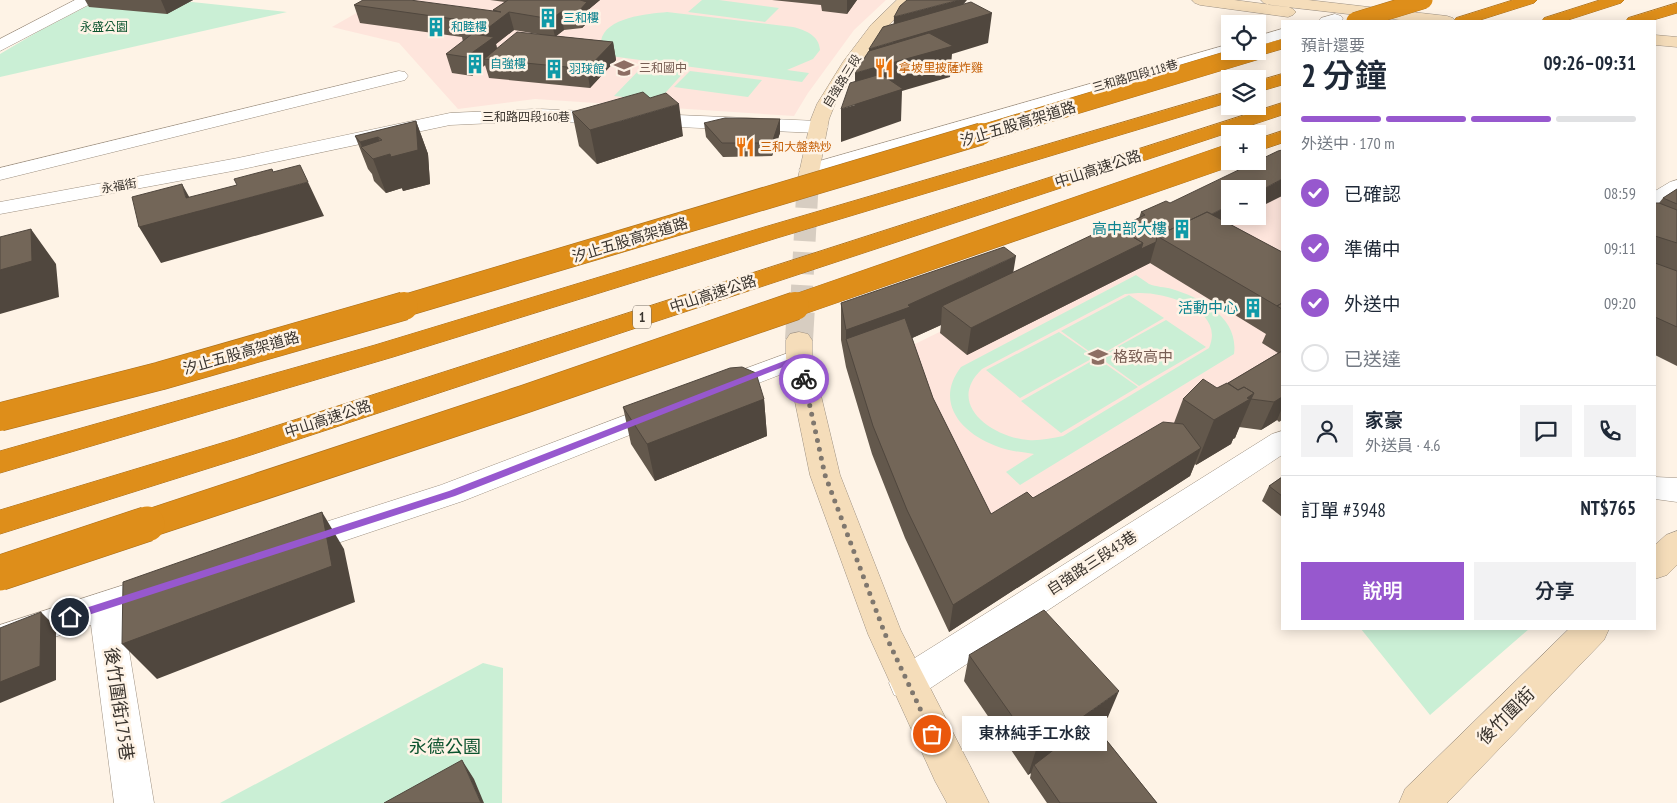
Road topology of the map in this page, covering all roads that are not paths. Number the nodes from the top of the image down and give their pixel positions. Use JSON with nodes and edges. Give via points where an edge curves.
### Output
{"nodes":[{"id":1,"x":87,"y":0,"type":"edge"},
{"id":2,"x":906,"y":0,"type":"edge"},
{"id":3,"x":1200,"y":0,"type":"edge"},
{"id":4,"x":1269,"y":0,"type":"edge"},
{"id":5,"x":1424,"y":0,"type":"edge"},
{"id":6,"x":1529,"y":0,"type":"edge"},
{"id":7,"x":1616,"y":0,"type":"edge"},
{"id":8,"x":1677,"y":8,"type":"edge"},
{"id":9,"x":1330,"y":20,"type":"edge"},
{"id":10,"x":1358,"y":20,"type":"edge"},
{"id":11,"x":1439,"y":20,"type":"edge"},
{"id":12,"x":1465,"y":20,"type":"edge"},
{"id":13,"x":1553,"y":20,"type":"edge"},
{"id":14,"x":1637,"y":20,"type":"edge"},
{"id":15,"x":0,"y":27,"type":"edge"},
{"id":16,"x":32,"y":28,"type":"junction"},
{"id":17,"x":1281,"y":34,"type":"edge"},
{"id":18,"x":1266,"y":39,"type":"edge"},
{"id":19,"x":1656,"y":40,"type":"edge"},
{"id":20,"x":1677,"y":42,"type":"edge"},
{"id":21,"x":1281,"y":44,"type":"edge"},
{"id":22,"x":0,"y":46,"type":"edge"},
{"id":23,"x":1266,"y":48,"type":"edge"},
{"id":24,"x":1656,"y":50,"type":"edge"},
{"id":25,"x":1221,"y":52,"type":"edge"},
{"id":26,"x":1677,"y":52,"type":"edge"},
{"id":27,"x":1227,"y":60,"type":"edge"},
{"id":28,"x":399,"y":76,"type":"dead end"},
{"id":29,"x":1281,"y":79,"type":"edge"},
{"id":30,"x":1266,"y":84,"type":"edge"},
{"id":31,"x":1221,"y":99,"type":"edge"},
{"id":32,"x":1281,"y":109,"type":"edge"},
{"id":33,"x":818,"y":127,"type":"junction"},
{"id":34,"x":1281,"y":137,"type":"edge"},
{"id":35,"x":1266,"y":142,"type":"edge"},
{"id":36,"x":1221,"y":158,"type":"edge"},
{"id":37,"x":238,"y":164,"type":"joint"},
{"id":38,"x":0,"y":174,"type":"edge"},
{"id":39,"x":809,"y":174,"type":"joint"},
{"id":40,"x":1677,"y":186,"type":"edge"},
{"id":41,"x":1656,"y":199,"type":"edge"},
{"id":42,"x":0,"y":208,"type":"edge"},
{"id":43,"x":0,"y":418,"type":"edge"},
{"id":44,"x":1281,"y":443,"type":"edge"},
{"id":45,"x":0,"y":462,"type":"edge"},
{"id":46,"x":1656,"y":488,"type":"edge"},
{"id":47,"x":1677,"y":490,"type":"edge"},
{"id":48,"x":0,"y":522,"type":"edge"},
{"id":49,"x":1677,"y":544,"type":"edge"},
{"id":50,"x":274,"y":551,"type":"edge"},
{"id":51,"x":1656,"y":565,"type":"edge"},
{"id":52,"x":0,"y":573,"type":"edge"},
{"id":53,"x":180,"y":581,"type":"edge"},
{"id":54,"x":105,"y":606,"type":"junction"},
{"id":55,"x":1591,"y":630,"type":"edge"},
{"id":56,"x":0,"y":640,"type":"edge"},
{"id":57,"x":907,"y":683,"type":"junction"},
{"id":58,"x":134,"y":803,"type":"edge"},
{"id":59,"x":969,"y":803,"type":"edge"},
{"id":60,"x":1419,"y":803,"type":"edge"}],
"edges":[{"from":1,"to":16,"type":"street"},
{"from":2,"to":33,"type":"street","name":"自強路三段","via":[[877,28],[852,62],[826,104]]},
{"from":3,"to":9,"type":"street"},
{"from":4,"to":11,"type":"street"},
{"from":5,"to":10,"type":"highway","bridge":true},
{"from":6,"to":12,"type":"highway"},
{"from":7,"to":13,"type":"highway"},
{"from":8,"to":14,"type":"highway"},
{"from":15,"to":16,"type":"street"},
{"from":16,"to":22,"type":"street"},
{"from":17,"to":18,"type":"street"},
{"from":19,"to":20,"type":"street"},
{"from":21,"to":23,"type":"highway","name":"汐止五股高架道路"},
{"from":24,"to":26,"type":"street"},
{"from":25,"to":39,"type":"street","name":"三和路四段118巷"},
{"from":27,"to":43,"type":"highway","name":"汐止五股高架道路","bridge":true,"via":[[553,263],[160,376]]},
{"from":28,"to":38,"type":"street"},
{"from":29,"to":30,"type":"highway"},
{"from":31,"to":45,"type":"highway","name":"中山高速公路","via":[[768,233],[393,349]]},
{"from":32,"to":48,"type":"highway","name":"中山高速公路","number":"1","via":[[253,444]]},
{"from":33,"to":37,"type":"street","name":"三和路四段160巷","via":[[538,115],[450,118]]},
{"from":33,"to":39,"type":"street","name":"自強路三段"},
{"from":34,"to":35,"type":"highway"},
{"from":36,"to":52,"type":"highway","bridge":true,"via":[[525,399]]},
{"from":37,"to":42,"type":"street","name":"永福街"},
{"from":40,"to":41,"type":"street"},
{"from":44,"to":57,"type":"street","name":"自強路三段43巷"},
{"from":46,"to":47,"type":"street"},
{"from":49,"to":51,"type":"street"},
{"from":50,"to":57,"type":"street","via":[[452,493],[694,399],[799,349],[825,475]]},
{"from":53,"to":54,"type":"street"},
{"from":54,"to":56,"type":"street"},
{"from":54,"to":58,"type":"street","name":"後竹圍街175巷"},
{"from":55,"to":60,"type":"street","name":"後竹圍街"},
{"from":57,"to":59,"type":"street"}]}
